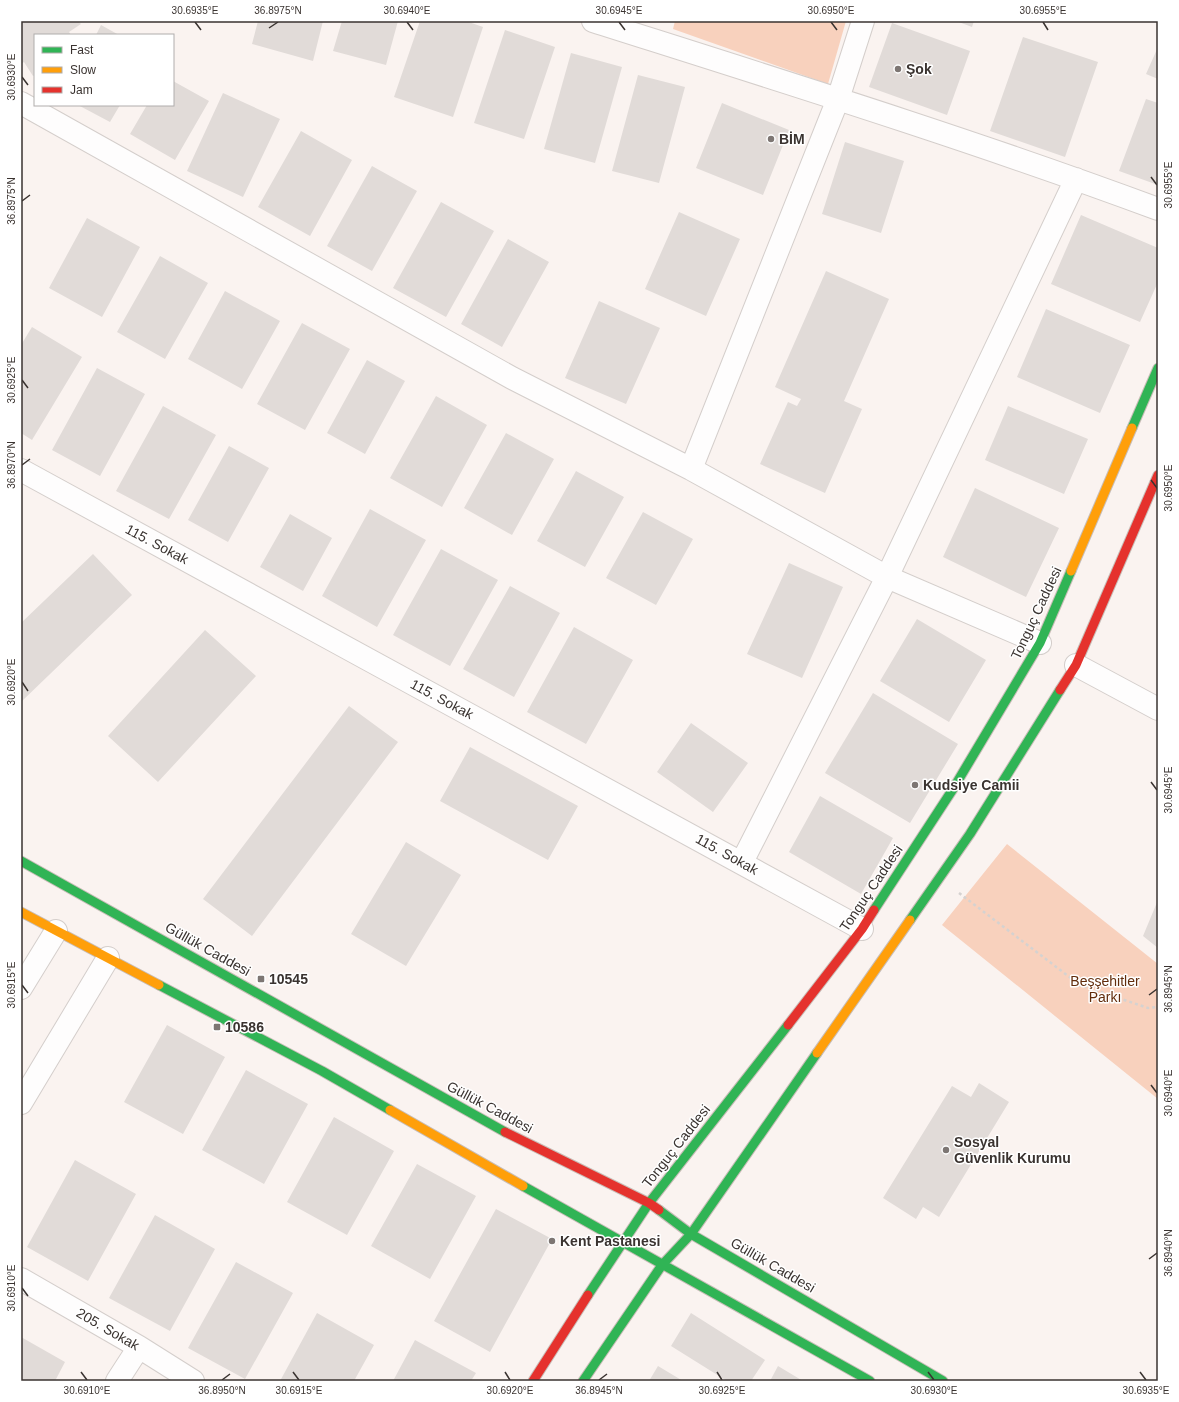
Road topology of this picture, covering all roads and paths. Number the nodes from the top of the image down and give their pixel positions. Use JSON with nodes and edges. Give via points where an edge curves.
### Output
{"nodes":[{"id":1,"x":593,"y":21,"type":"edge"},
{"id":2,"x":863,"y":21,"type":"edge"},
{"id":3,"x":838,"y":98,"type":"junction"},
{"id":4,"x":21,"y":103,"type":"edge"},
{"id":5,"x":1076,"y":179,"type":"junction"},
{"id":6,"x":1158,"y":209,"type":"edge"},
{"id":7,"x":1158,"y":368,"type":"edge"},
{"id":8,"x":691,"y":469,"type":"junction"},
{"id":9,"x":1158,"y":475,"type":"edge"},
{"id":10,"x":23,"y":478,"type":"edge"},
{"id":11,"x":887,"y":577,"type":"junction"},
{"id":12,"x":1040,"y":643,"type":"junction"},
{"id":13,"x":1076,"y":665,"type":"junction"},
{"id":14,"x":1158,"y":709,"type":"edge"},
{"id":15,"x":21,"y":861,"type":"edge"},
{"id":16,"x":742,"y":862,"type":"junction"},
{"id":17,"x":940,"y":878,"type":"junction"},
{"id":18,"x":21,"y":912,"type":"edge"},
{"id":19,"x":862,"y":929,"type":"junction"},
{"id":20,"x":56,"y":931,"type":"junction"},
{"id":21,"x":108,"y":958,"type":"junction"},
{"id":22,"x":21,"y":988,"type":"edge"},
{"id":23,"x":1158,"y":1007,"type":"edge"},
{"id":24,"x":21,"y":1103,"type":"edge"},
{"id":25,"x":648,"y":1203,"type":"junction"},
{"id":26,"x":691,"y":1234,"type":"junction"},
{"id":27,"x":622,"y":1242,"type":"junction"},
{"id":28,"x":662,"y":1265,"type":"junction"},
{"id":29,"x":21,"y":1279,"type":"edge"},
{"id":30,"x":139,"y":1347,"type":"junction"},
{"id":31,"x":117,"y":1381,"type":"edge"},
{"id":32,"x":192,"y":1381,"type":"edge"},
{"id":33,"x":533,"y":1381,"type":"edge"},
{"id":34,"x":583,"y":1381,"type":"edge"},
{"id":35,"x":870,"y":1381,"type":"edge"},
{"id":36,"x":944,"y":1381,"type":"edge"}],
"edges":[{"from":1,"to":3,"type":"street"},
{"from":2,"to":3,"type":"street"},
{"from":3,"to":5,"type":"street"},
{"from":3,"to":8,"type":"street"},
{"from":4,"to":8,"type":"street","via":[[512,378]]},
{"from":5,"to":6,"type":"street"},
{"from":5,"to":11,"type":"street"},
{"from":7,"to":12,"type":"main road","name":"Tonguç Caddesi"},
{"from":8,"to":11,"type":"street"},
{"from":9,"to":13,"type":"main road"},
{"from":10,"to":16,"type":"street","name":"115. Sokak"},
{"from":11,"to":12,"type":"street"},
{"from":11,"to":16,"type":"street"},
{"from":12,"to":19,"type":"main road","name":"Tonguç Caddesi","via":[[953,789]]},
{"from":13,"to":14,"type":"street"},
{"from":13,"to":17,"type":"main road"},
{"from":15,"to":25,"type":"main road","name":"Güllük Caddesi","via":[[492,1125]]},
{"from":16,"to":19,"type":"street","name":"115. Sokak"},
{"from":17,"to":23,"type":"path","via":[[989,918],[1080,985],[1148,1008]]},
{"from":17,"to":26,"type":"main road"},
{"from":18,"to":20,"type":"main road"},
{"from":19,"to":25,"type":"main road","name":"Tonguç Caddesi"},
{"from":20,"to":21,"type":"main road"},
{"from":20,"to":22,"type":"street"},
{"from":21,"to":24,"type":"street"},
{"from":21,"to":27,"type":"main road","via":[[322,1071]]},
{"from":25,"to":26,"type":"main road","name":"Güllük Caddesi"},
{"from":25,"to":27,"type":"main road","name":"Tonguç Caddesi"},
{"from":26,"to":28,"type":"main road"},
{"from":26,"to":36,"type":"main road","name":"Güllük Caddesi"},
{"from":27,"to":28,"type":"main road"},
{"from":27,"to":33,"type":"main road","name":"Tonguç Caddesi"},
{"from":28,"to":34,"type":"main road"},
{"from":28,"to":35,"type":"main road"},
{"from":29,"to":30,"type":"street","name":"205. Sokak"},
{"from":30,"to":31,"type":"street"},
{"from":30,"to":32,"type":"street","name":"205. Sokak"}]}
